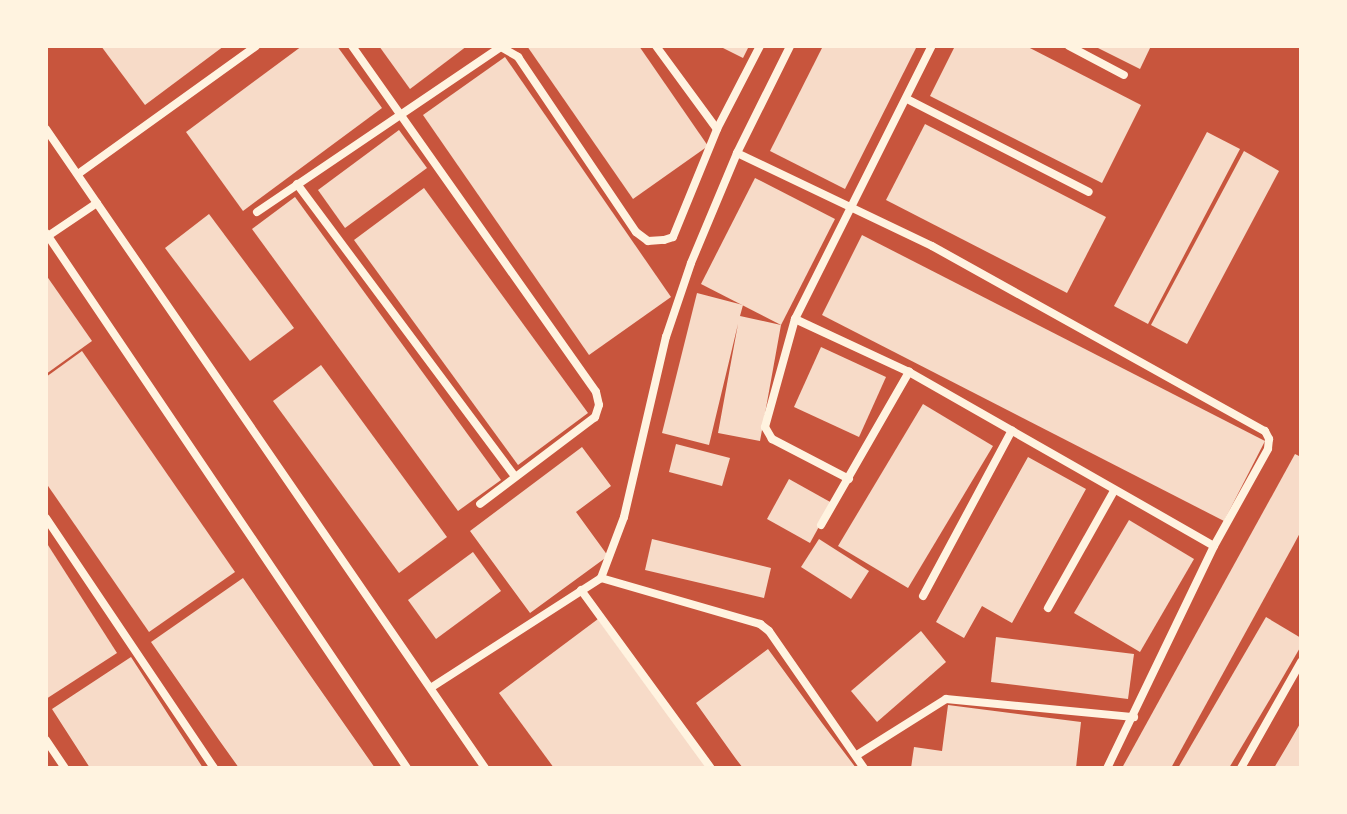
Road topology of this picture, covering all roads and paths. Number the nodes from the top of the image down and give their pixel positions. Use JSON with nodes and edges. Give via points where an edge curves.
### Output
{"nodes":[{"id":1,"x":256,"y":46,"type":"edge"},
{"id":2,"x":352,"y":46,"type":"edge"},
{"id":3,"x":656,"y":46,"type":"edge"},
{"id":4,"x":760,"y":46,"type":"edge"},
{"id":5,"x":790,"y":46,"type":"edge"},
{"id":6,"x":932,"y":46,"type":"edge"},
{"id":7,"x":1069,"y":46,"type":"edge"},
{"id":8,"x":1124,"y":75,"type":"dead end"},
{"id":9,"x":907,"y":99,"type":"junction"},
{"id":10,"x":401,"y":114,"type":"junction"},
{"id":11,"x":46,"y":129,"type":"edge"},
{"id":12,"x":717,"y":129,"type":"junction"},
{"id":13,"x":737,"y":153,"type":"junction"},
{"id":14,"x":78,"y":174,"type":"junction"},
{"id":15,"x":297,"y":184,"type":"junction"},
{"id":16,"x":1089,"y":192,"type":"dead end"},
{"id":17,"x":97,"y":203,"type":"junction"},
{"id":18,"x":853,"y":206,"type":"junction"},
{"id":19,"x":257,"y":212,"type":"dead end"},
{"id":20,"x":47,"y":235,"type":"edge"},
{"id":21,"x":795,"y":319,"type":"junction"},
{"id":22,"x":909,"y":372,"type":"junction"},
{"id":23,"x":1012,"y":430,"type":"junction"},
{"id":24,"x":515,"y":476,"type":"junction"},
{"id":25,"x":849,"y":479,"type":"junction"},
{"id":26,"x":1114,"y":491,"type":"junction"},
{"id":27,"x":480,"y":504,"type":"dead end"},
{"id":28,"x":46,"y":518,"type":"edge"},
{"id":29,"x":821,"y":525,"type":"dead end"},
{"id":30,"x":1214,"y":546,"type":"junction"},
{"id":31,"x":601,"y":578,"type":"junction"},
{"id":32,"x":581,"y":590,"type":"junction"},
{"id":33,"x":923,"y":596,"type":"dead end"},
{"id":34,"x":1048,"y":608,"type":"dead end"},
{"id":35,"x":1301,"y":662,"type":"edge"},
{"id":36,"x":432,"y":687,"type":"junction"},
{"id":37,"x":1134,"y":717,"type":"junction"},
{"id":38,"x":46,"y":740,"type":"edge"},
{"id":39,"x":857,"y":755,"type":"junction"},
{"id":40,"x":65,"y":768,"type":"edge"},
{"id":41,"x":214,"y":768,"type":"edge"},
{"id":42,"x":407,"y":768,"type":"edge"},
{"id":43,"x":485,"y":768,"type":"edge"},
{"id":44,"x":711,"y":768,"type":"edge"},
{"id":45,"x":864,"y":768,"type":"edge"},
{"id":46,"x":1107,"y":768,"type":"edge"},
{"id":47,"x":1241,"y":768,"type":"edge"}],
"edges":[{"from":1,"to":14,"type":"street"},
{"from":2,"to":10,"type":"street"},
{"from":3,"to":12,"type":"street"},
{"from":4,"to":12,"type":"street"},
{"from":5,"to":13,"type":"street"},
{"from":6,"to":9,"type":"street"},
{"from":7,"to":8,"type":"street"},
{"from":9,"to":16,"type":"street"},
{"from":9,"to":18,"type":"street"},
{"from":10,"to":12,"type":"street","via":[[494,50],[508,48],[636,232],[648,241],[673,237]]},
{"from":10,"to":15,"type":"street"},
{"from":10,"to":24,"type":"street","via":[[596,392],[595,417]]},
{"from":11,"to":14,"type":"street"},
{"from":13,"to":18,"type":"street"},
{"from":13,"to":31,"type":"street","via":[[666,337],[624,517]]},
{"from":14,"to":17,"type":"street"},
{"from":15,"to":19,"type":"street"},
{"from":15,"to":24,"type":"street"},
{"from":17,"to":20,"type":"street"},
{"from":17,"to":36,"type":"street"},
{"from":18,"to":21,"type":"street"},
{"from":18,"to":30,"type":"street","via":[[1265,431],[1268,449]]},
{"from":20,"to":42,"type":"street"},
{"from":21,"to":22,"type":"street"},
{"from":21,"to":25,"type":"street","via":[[765,427],[772,439]]},
{"from":22,"to":23,"type":"street"},
{"from":22,"to":25,"type":"street"},
{"from":23,"to":26,"type":"street"},
{"from":23,"to":33,"type":"street"},
{"from":24,"to":27,"type":"street"},
{"from":25,"to":29,"type":"street"},
{"from":26,"to":30,"type":"street"},
{"from":26,"to":34,"type":"street"},
{"from":28,"to":41,"type":"street"},
{"from":30,"to":37,"type":"street"},
{"from":31,"to":32,"type":"street"},
{"from":31,"to":39,"type":"street","via":[[760,624]]},
{"from":32,"to":36,"type":"street"},
{"from":32,"to":44,"type":"street"},
{"from":35,"to":47,"type":"street"},
{"from":36,"to":43,"type":"street"},
{"from":37,"to":39,"type":"street","via":[[946,699]]},
{"from":37,"to":46,"type":"street"},
{"from":38,"to":40,"type":"street"},
{"from":39,"to":45,"type":"street"}]}
